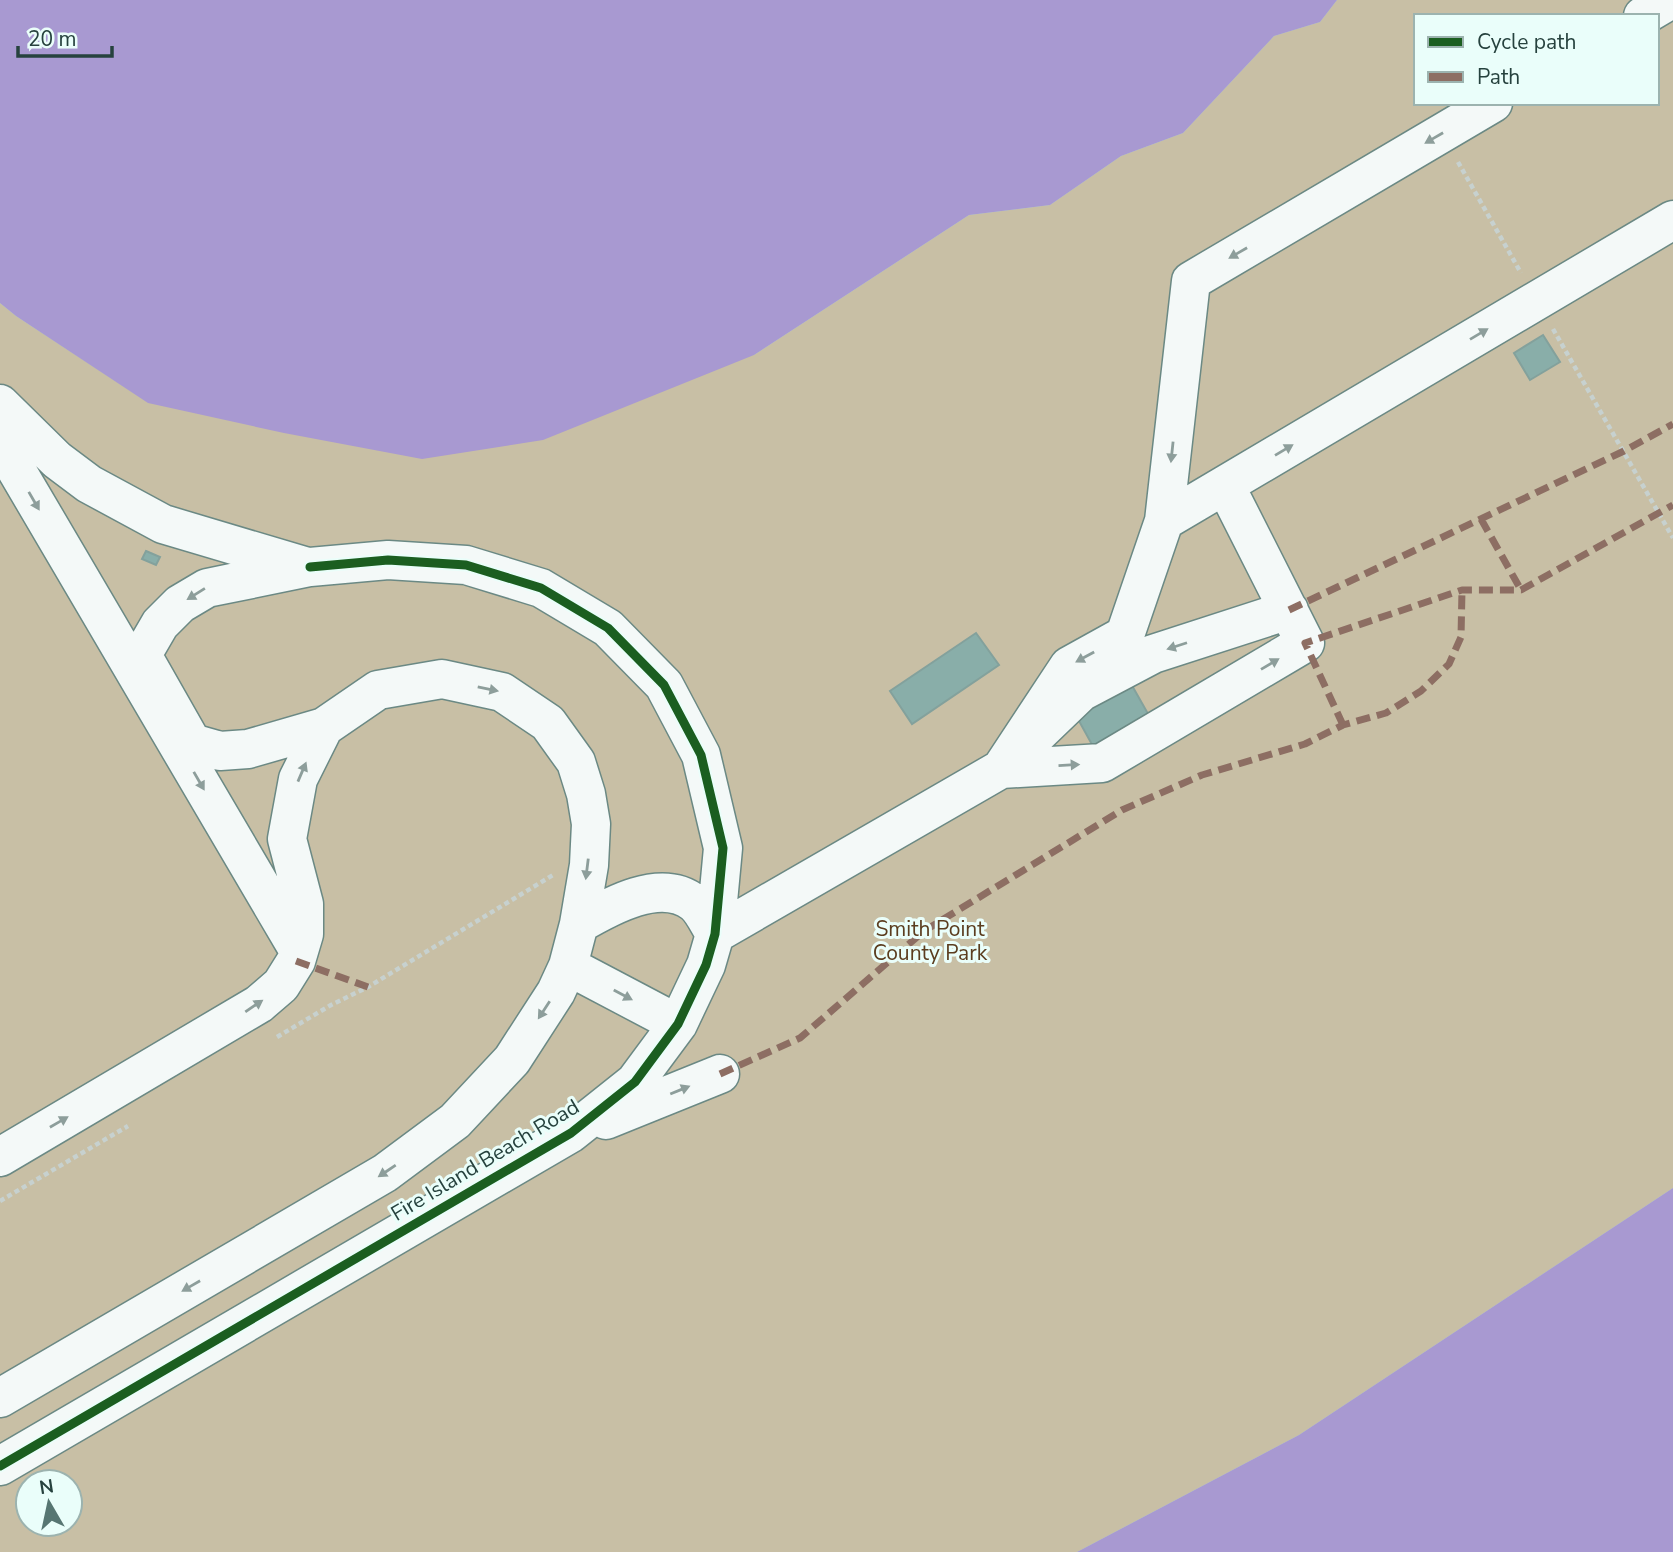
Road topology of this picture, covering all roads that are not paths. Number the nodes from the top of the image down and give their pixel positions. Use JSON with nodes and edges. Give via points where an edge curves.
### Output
{"nodes":[{"id":1,"x":1670,"y":0,"type":"edge"},
{"id":2,"x":1646,"y":14,"type":"edge"},
{"id":3,"x":1490,"y":105,"type":"edge"},
{"id":4,"x":1673,"y":220,"type":"edge"},
{"id":5,"x":7,"y":424,"type":"edge"},
{"id":6,"x":1225,"y":485,"type":"junction"},
{"id":7,"x":1164,"y":521,"type":"junction"},
{"id":8,"x":310,"y":567,"type":"junction"},
{"id":9,"x":1289,"y":610,"type":"junction"},
{"id":10,"x":324,"y":727,"type":"junction"},
{"id":11,"x":1001,"y":769,"type":"junction"},
{"id":12,"x":579,"y":924,"type":"junction"},
{"id":13,"x":715,"y":934,"type":"junction"},
{"id":14,"x":299,"y":951,"type":"junction"},
{"id":15,"x":568,"y":966,"type":"junction"},
{"id":16,"x":678,"y":1024,"type":"junction"},
{"id":17,"x":720,"y":1074,"type":"dead end"},
{"id":18,"x":571,"y":1133,"type":"junction"},
{"id":19,"x":0,"y":1157,"type":"edge"},
{"id":20,"x":0,"y":1398,"type":"edge"},
{"id":21,"x":0,"y":1466,"type":"edge"}],
"edges":[{"from":1,"to":2,"type":"street"},
{"from":3,"to":7,"type":"street","one_way":true,"via":[[1191,281]]},
{"from":6,"to":4,"type":"street","one_way":true},
{"from":5,"to":8,"type":"street","via":[[89,484],[163,524]]},
{"from":5,"to":14,"type":"street","one_way":true},
{"from":6,"to":7,"type":"street"},
{"from":6,"to":9,"type":"street"},
{"from":7,"to":11,"type":"street","one_way":true,"via":[[1125,635],[1069,666]]},
{"from":8,"to":10,"type":"street","name":"Fire Island Beach Road","one_way":true,"via":[[207,588],[180,604],[160,624],[142,654],[192,743],[220,751],[248,750]]},
{"from":8,"to":13,"type":"street","name":"Fire Island Beach Road","via":[[388,560],[466,565],[541,588],[608,628],[664,685],[701,755],[723,848]]},
{"from":9,"to":11,"type":"street","one_way":true,"via":[[1153,653],[1080,692]]},
{"from":11,"to":9,"type":"street","one_way":true,"via":[[1102,763],[1305,643]]},
{"from":10,"to":12,"type":"street","name":"Fire Island Beach Road","one_way":true,"via":[[378,690],[442,679],[502,692],[548,723],[576,762],[591,824]]},
{"from":14,"to":10,"type":"street","name":"Fire Island Beach Road","one_way":true,"via":[[304,905],[287,839],[298,779]]},
{"from":11,"to":13,"type":"street"},
{"from":12,"to":13,"type":"street","via":[[633,897],[674,891],[696,904]]},
{"from":12,"to":15,"type":"street","name":"Fire Island Beach Road"},
{"from":13,"to":16,"type":"street","name":"Fire Island Beach Road"},
{"from":19,"to":14,"type":"street","one_way":true,"via":[[259,1004],[281,985]]},
{"from":15,"to":16,"type":"street","one_way":true},
{"from":15,"to":20,"type":"street","name":"Fire Island Beach Road","one_way":true,"via":[[512,1060],[456,1121],[385,1173]]},
{"from":16,"to":18,"type":"street","name":"Fire Island Beach Road","via":[[635,1082]]},
{"from":18,"to":17,"type":"street","one_way":true},
{"from":18,"to":21,"type":"street","name":"Fire Island Beach Road"}]}
